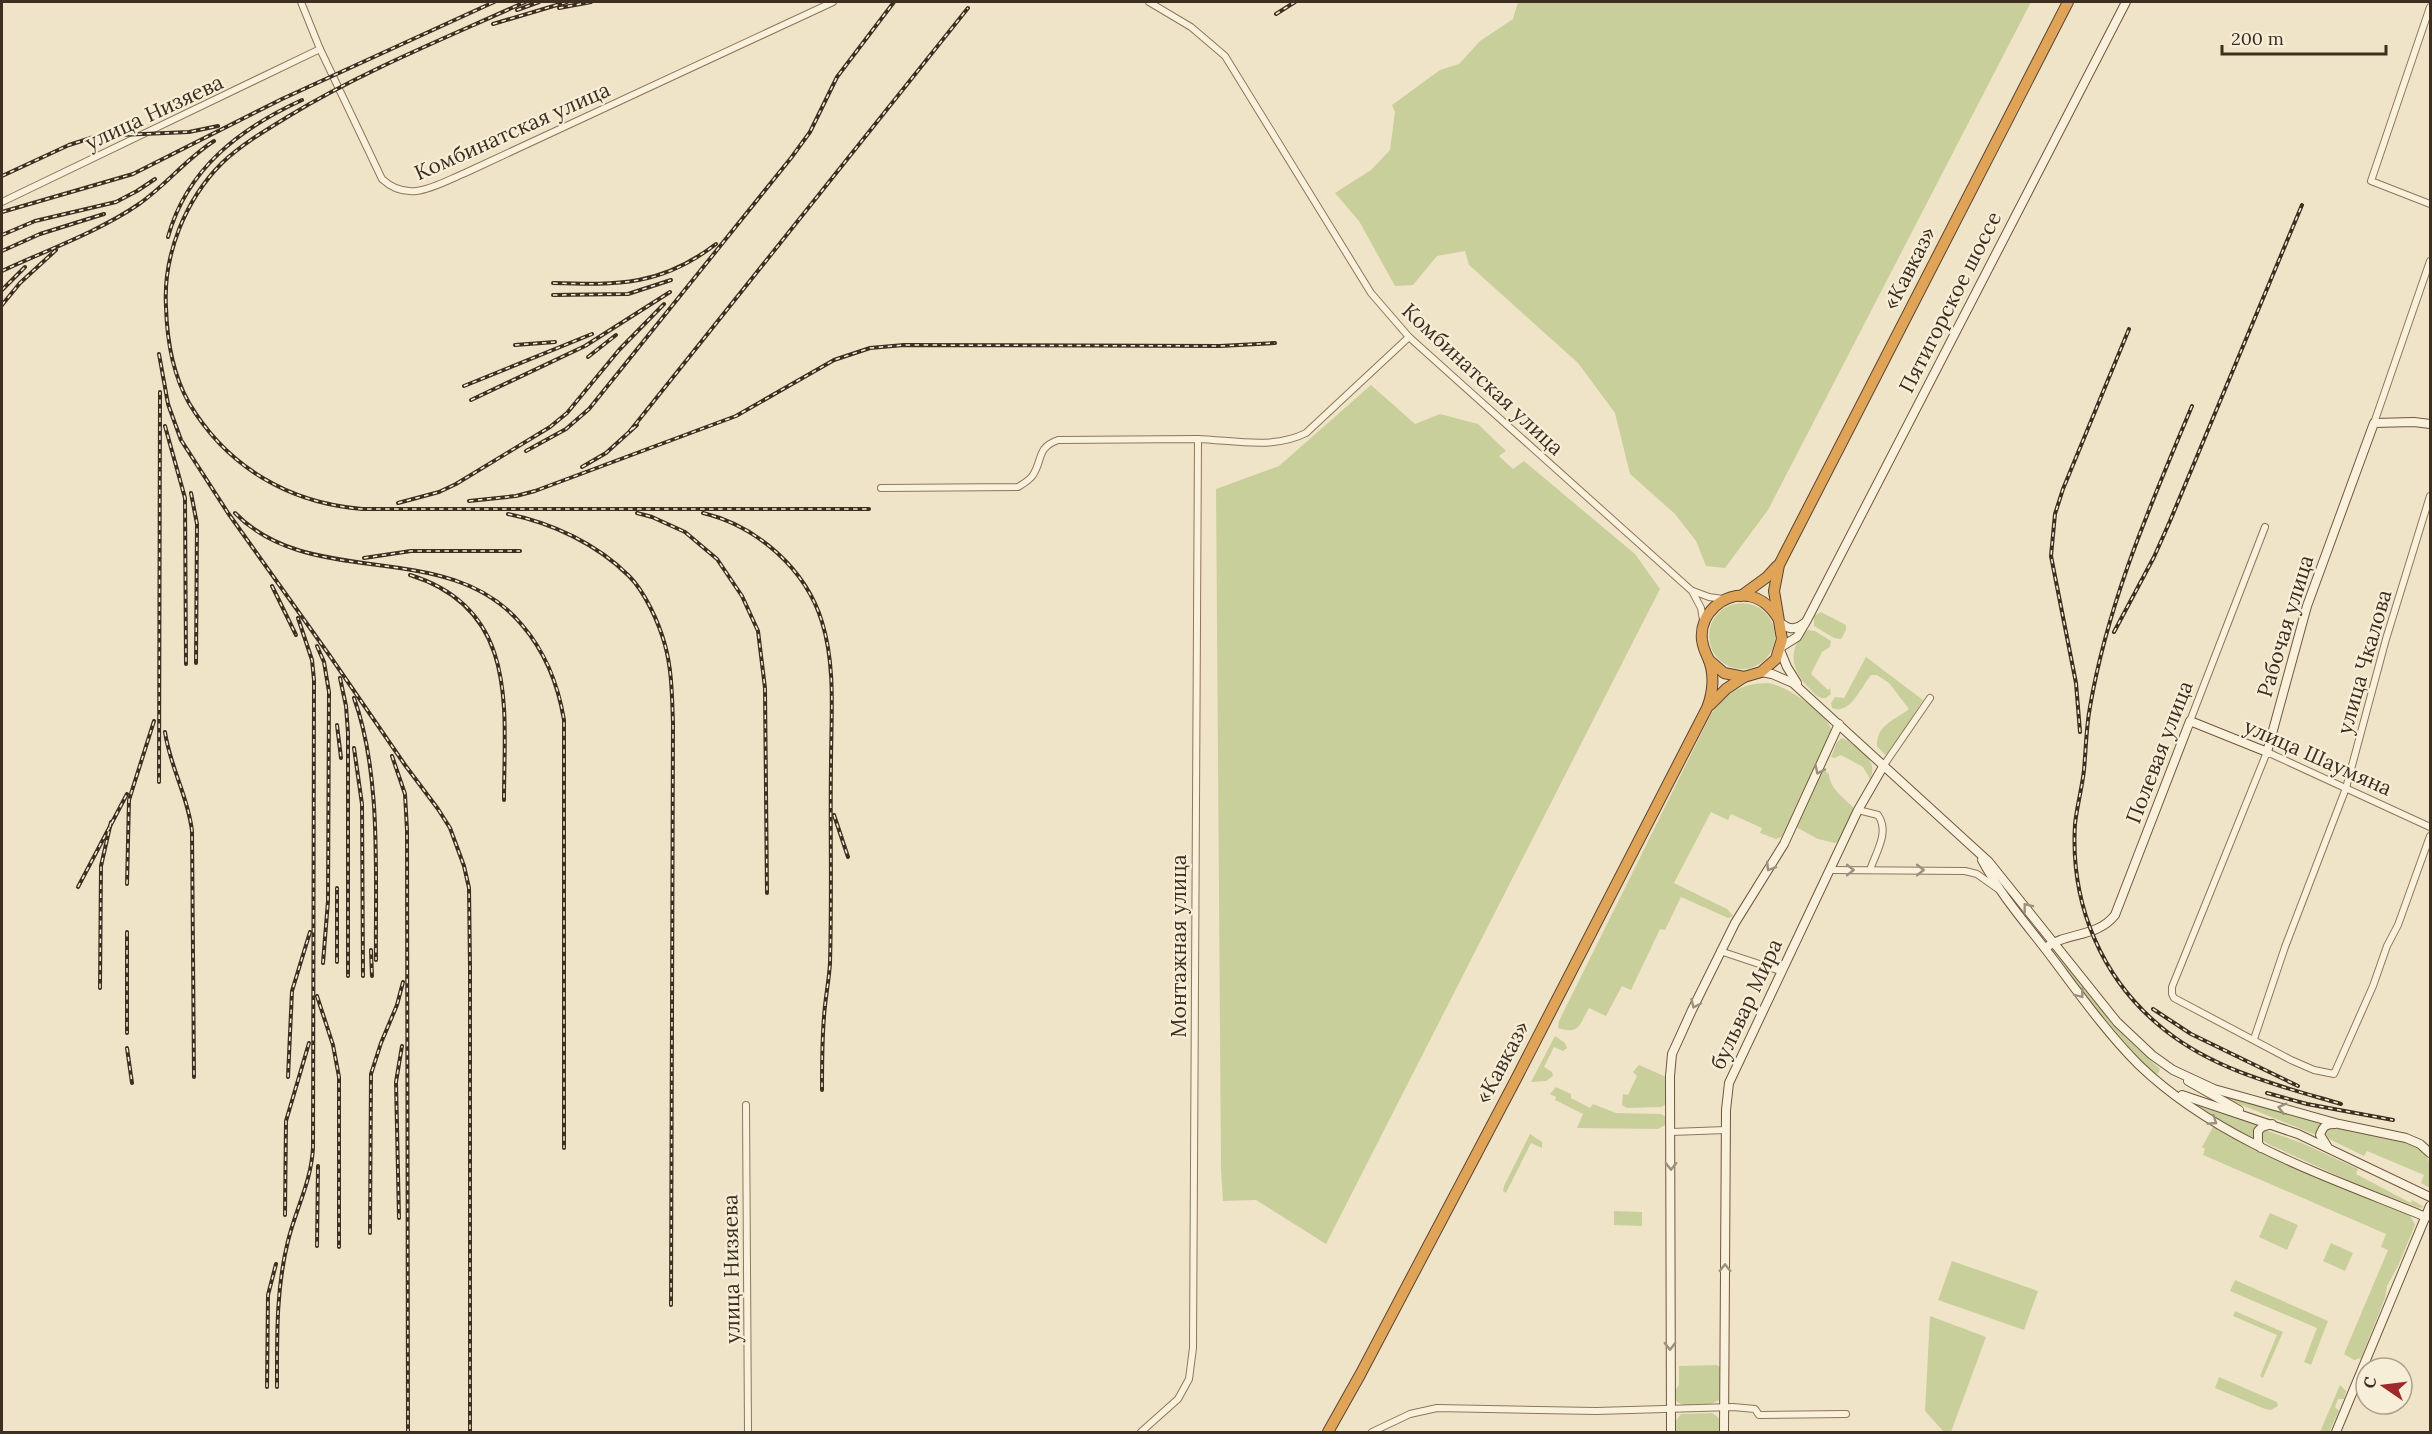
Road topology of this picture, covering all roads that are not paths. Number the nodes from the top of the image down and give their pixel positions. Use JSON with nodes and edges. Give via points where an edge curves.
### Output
{"nodes":[{"id":1,"x":301,"y":2,"type":"edge"},
{"id":2,"x":833,"y":2,"type":"edge"},
{"id":3,"x":1149,"y":2,"type":"edge"},
{"id":4,"x":2068,"y":2,"type":"edge"},
{"id":5,"x":2126,"y":2,"type":"edge"},
{"id":6,"x":2430,"y":7,"type":"edge"},
{"id":7,"x":320,"y":49,"type":"junction"},
{"id":8,"x":2,"y":202,"type":"edge"},
{"id":9,"x":2430,"y":204,"type":"edge"},
{"id":10,"x":2430,"y":261,"type":"edge"},
{"id":11,"x":1409,"y":337,"type":"junction"},
{"id":12,"x":2374,"y":423,"type":"junction"},
{"id":13,"x":2430,"y":424,"type":"edge"},
{"id":14,"x":1198,"y":439,"type":"junction"},
{"id":15,"x":881,"y":488,"type":"dead end"},
{"id":16,"x":2430,"y":496,"type":"edge"},
{"id":17,"x":2265,"y":527,"type":"dead end"},
{"id":18,"x":1785,"y":553,"type":"junction"},
{"id":19,"x":1692,"y":591,"type":"junction"},
{"id":20,"x":1741,"y":596,"type":"junction"},
{"id":21,"x":1727,"y":599,"type":"junction"},
{"id":22,"x":1779,"y":620,"type":"junction"},
{"id":23,"x":1807,"y":620,"type":"junction"},
{"id":24,"x":1702,"y":628,"type":"junction"},
{"id":25,"x":1781,"y":649,"type":"junction"},
{"id":26,"x":1709,"y":660,"type":"junction"},
{"id":27,"x":1761,"y":672,"type":"junction"},
{"id":28,"x":1744,"y":677,"type":"junction"},
{"id":29,"x":1802,"y":691,"type":"junction"},
{"id":30,"x":1930,"y":698,"type":"dead end"},
{"id":31,"x":1707,"y":708,"type":"junction"},
{"id":32,"x":2190,"y":721,"type":"junction"},
{"id":33,"x":1839,"y":724,"type":"junction"},
{"id":34,"x":2266,"y":752,"type":"junction"},
{"id":35,"x":1884,"y":765,"type":"junction"},
{"id":36,"x":2346,"y":788,"type":"junction"},
{"id":37,"x":1858,"y":810,"type":"junction"},
{"id":38,"x":2430,"y":827,"type":"edge"},
{"id":39,"x":2430,"y":836,"type":"edge"},
{"id":40,"x":1979,"y":854,"type":"junction"},
{"id":41,"x":1830,"y":870,"type":"junction"},
{"id":42,"x":1870,"y":870,"type":"junction"},
{"id":43,"x":2000,"y":890,"type":"junction"},
{"id":44,"x":2053,"y":942,"type":"junction"},
{"id":45,"x":2045,"y":948,"type":"junction"},
{"id":46,"x":1720,"y":951,"type":"junction"},
{"id":47,"x":1780,"y":971,"type":"junction"},
{"id":48,"x":2254,"y":1039,"type":"junction"},
{"id":49,"x":2173,"y":1070,"type":"junction"},
{"id":50,"x":2166,"y":1087,"type":"junction"},
{"id":51,"x":746,"y":1105,"type":"dead end"},
{"id":52,"x":2252,"y":1117,"type":"junction"},
{"id":53,"x":2272,"y":1124,"type":"junction"},
{"id":54,"x":2339,"y":1124,"type":"junction"},
{"id":55,"x":1726,"y":1130,"type":"junction"},
{"id":56,"x":1671,"y":1132,"type":"junction"},
{"id":57,"x":2328,"y":1147,"type":"junction"},
{"id":58,"x":2261,"y":1148,"type":"junction"},
{"id":59,"x":2430,"y":1153,"type":"edge"},
{"id":60,"x":2430,"y":1197,"type":"edge"},
{"id":61,"x":2430,"y":1206,"type":"edge"},
{"id":62,"x":2426,"y":1217,"type":"junction"},
{"id":63,"x":1724,"y":1408,"type":"junction"},
{"id":64,"x":1671,"y":1410,"type":"junction"},
{"id":65,"x":1846,"y":1414,"type":"dead end"},
{"id":66,"x":748,"y":1432,"type":"edge"},
{"id":67,"x":1141,"y":1432,"type":"edge"},
{"id":68,"x":1328,"y":1432,"type":"edge"},
{"id":69,"x":1372,"y":1432,"type":"edge"},
{"id":70,"x":1671,"y":1432,"type":"edge"},
{"id":71,"x":1724,"y":1432,"type":"edge"},
{"id":72,"x":2336,"y":1432,"type":"edge"}],
"edges":[{"from":1,"to":7,"type":"street","name":"Комбинатская улица"},
{"from":2,"to":7,"type":"street","name":"Комбинатская улица","via":[[465,174],[414,192],[392,188],[382,179]]},
{"from":3,"to":11,"type":"street","name":"Комбинатская улица","via":[[1191,27],[1225,56],[1371,293]]},
{"from":4,"to":18,"type":"highway","name":"«Кавказ»"},
{"from":5,"to":23,"type":"main road","name":"Пятигорское шоссе"},
{"from":6,"to":9,"type":"street","via":[[2371,181]]},
{"from":7,"to":8,"type":"street","name":"улица Низяева"},
{"from":10,"to":12,"type":"street","name":"Рабочая улица"},
{"from":11,"to":14,"type":"street","via":[[1306,433],[1292,440],[1277,443]]},
{"from":11,"to":19,"type":"street","name":"Комбинатская улица"},
{"from":12,"to":13,"type":"main road"},
{"from":12,"to":34,"type":"main road","name":"Рабочая улица","via":[[2307,606]]},
{"from":14,"to":15,"type":"street","via":[[1058,440],[1047,444],[1033,475],[1018,487]]},
{"from":14,"to":67,"type":"street","name":"Монтажная улица","via":[[1193,1348],[1189,1379],[1178,1399]]},
{"from":16,"to":36,"type":"street","name":"улица Чкалова"},
{"from":17,"to":32,"type":"street","name":"Полевая улица"},
{"from":18,"to":20,"type":"highway","name":"«Кавказ»","via":[[1767,577]]},
{"from":18,"to":22,"type":"highway","name":"«Кавказ»","via":[[1775,578]]},
{"from":19,"to":21,"type":"street","name":"Комбинатская улица"},
{"from":19,"to":24,"type":"street","name":"Комбинатская улица","via":[[1701,608]]},
{"from":20,"to":21,"type":"highway","name":"«Кавказ»"},
{"from":20,"to":22,"type":"highway","via":[[1767,604]]},
{"from":21,"to":24,"type":"highway","via":[[1711,610]]},
{"from":22,"to":23,"type":"main road","via":[[1795,629]]},
{"from":22,"to":25,"type":"highway","name":"«Кавказ»"},
{"from":23,"to":25,"type":"main road","name":"Пятигорское шоссе","via":[[1797,637]]},
{"from":24,"to":26,"type":"highway","name":"«Кавказ»"},
{"from":25,"to":27,"type":"highway"},
{"from":25,"to":29,"type":"main road"},
{"from":26,"to":28,"type":"highway","via":[[1724,673]]},
{"from":26,"to":31,"type":"highway","name":"«Кавказ»","via":[[1712,681]]},
{"from":27,"to":28,"type":"highway","name":"«Кавказ»"},
{"from":27,"to":29,"type":"main road","via":[[1783,677]]},
{"from":28,"to":31,"type":"highway","name":"«Кавказ»"},
{"from":29,"to":33,"type":"main road"},
{"from":30,"to":35,"type":"street","name":"бульвар Мира"},
{"from":31,"to":68,"type":"highway","name":"«Кавказ»"},
{"from":32,"to":34,"type":"main road","name":"улица Шаумяна"},
{"from":32,"to":44,"type":"main road","name":"Полевая улица","via":[[2115,915],[2096,930]]},
{"from":33,"to":35,"type":"main road"},
{"from":33,"to":46,"type":"main road","name":"бульвар Мира","one_way":true,"via":[[1784,844]]},
{"from":34,"to":36,"type":"street","name":"улица Шаумяна"},
{"from":34,"to":48,"type":"street","name":"Рабочая улица","via":[[2172,987],[2174,998]]},
{"from":35,"to":37,"type":"main road","name":"бульвар Мира"},
{"from":35,"to":40,"type":"main road"},
{"from":36,"to":38,"type":"street","name":"улица Шаумяна"},
{"from":36,"to":48,"type":"street","name":"улица Чкалова"},
{"from":37,"to":41,"type":"main road","name":"бульвар Мира"},
{"from":37,"to":42,"type":"street","via":[[1878,815],[1883,822],[1884,831]]},
{"from":39,"to":48,"type":"street","via":[[2398,925],[2334,1074],[2291,1060]]},
{"from":40,"to":43,"type":"main road"},
{"from":44,"to":40,"type":"main road","one_way":true,"via":[[2000,874]]},
{"from":41,"to":42,"type":"street","one_way":true},
{"from":41,"to":47,"type":"main road","name":"бульвар Мира"},
{"from":42,"to":43,"type":"street","one_way":true,"via":[[1965,871],[1977,874]]},
{"from":43,"to":45,"type":"main road"},
{"from":44,"to":45,"type":"main road","name":"Полевая улица"},
{"from":44,"to":49,"type":"main road","via":[[2127,1034]]},
{"from":45,"to":50,"type":"main road","one_way":true,"via":[[2118,1042]]},
{"from":46,"to":47,"type":"street"},
{"from":46,"to":56,"type":"main road","name":"бульвар Мира","one_way":true,"via":[[1672,1054]]},
{"from":47,"to":55,"type":"main road","name":"бульвар Мира","via":[[1729,1083]]},
{"from":49,"to":50,"type":"main road"},
{"from":49,"to":52,"type":"main road"},
{"from":54,"to":49,"type":"main road","one_way":true,"via":[[2234,1096]]},
{"from":50,"to":52,"type":"main road","via":[[2213,1107]]},
{"from":50,"to":58,"type":"main road","one_way":true,"via":[[2206,1117]]},
{"from":51,"to":66,"type":"street","name":"улица Низяева"},
{"from":52,"to":53,"type":"main road"},
{"from":53,"to":57,"type":"main road"},
{"from":53,"to":58,"type":"main road","via":[[2258,1131]]},
{"from":54,"to":57,"type":"main road","via":[[2322,1128],[2320,1135]]},
{"from":54,"to":59,"type":"main road","via":[[2406,1138]]},
{"from":55,"to":56,"type":"street"},
{"from":63,"to":55,"type":"main road","name":"бульвар Мира","one_way":true},
{"from":56,"to":64,"type":"main road","name":"бульвар Мира","one_way":true},
{"from":57,"to":60,"type":"main road"},
{"from":58,"to":62,"type":"main road"},
{"from":61,"to":62,"type":"main road"},
{"from":62,"to":72,"type":"main road"},
{"from":63,"to":64,"type":"street"},
{"from":63,"to":65,"type":"street","via":[[1755,1409],[1759,1415]]},
{"from":63,"to":71,"type":"main road","name":"бульвар Мира"},
{"from":64,"to":69,"type":"street","via":[[1437,1408],[1410,1414]]},
{"from":64,"to":70,"type":"main road","name":"бульвар Мира"}]}
